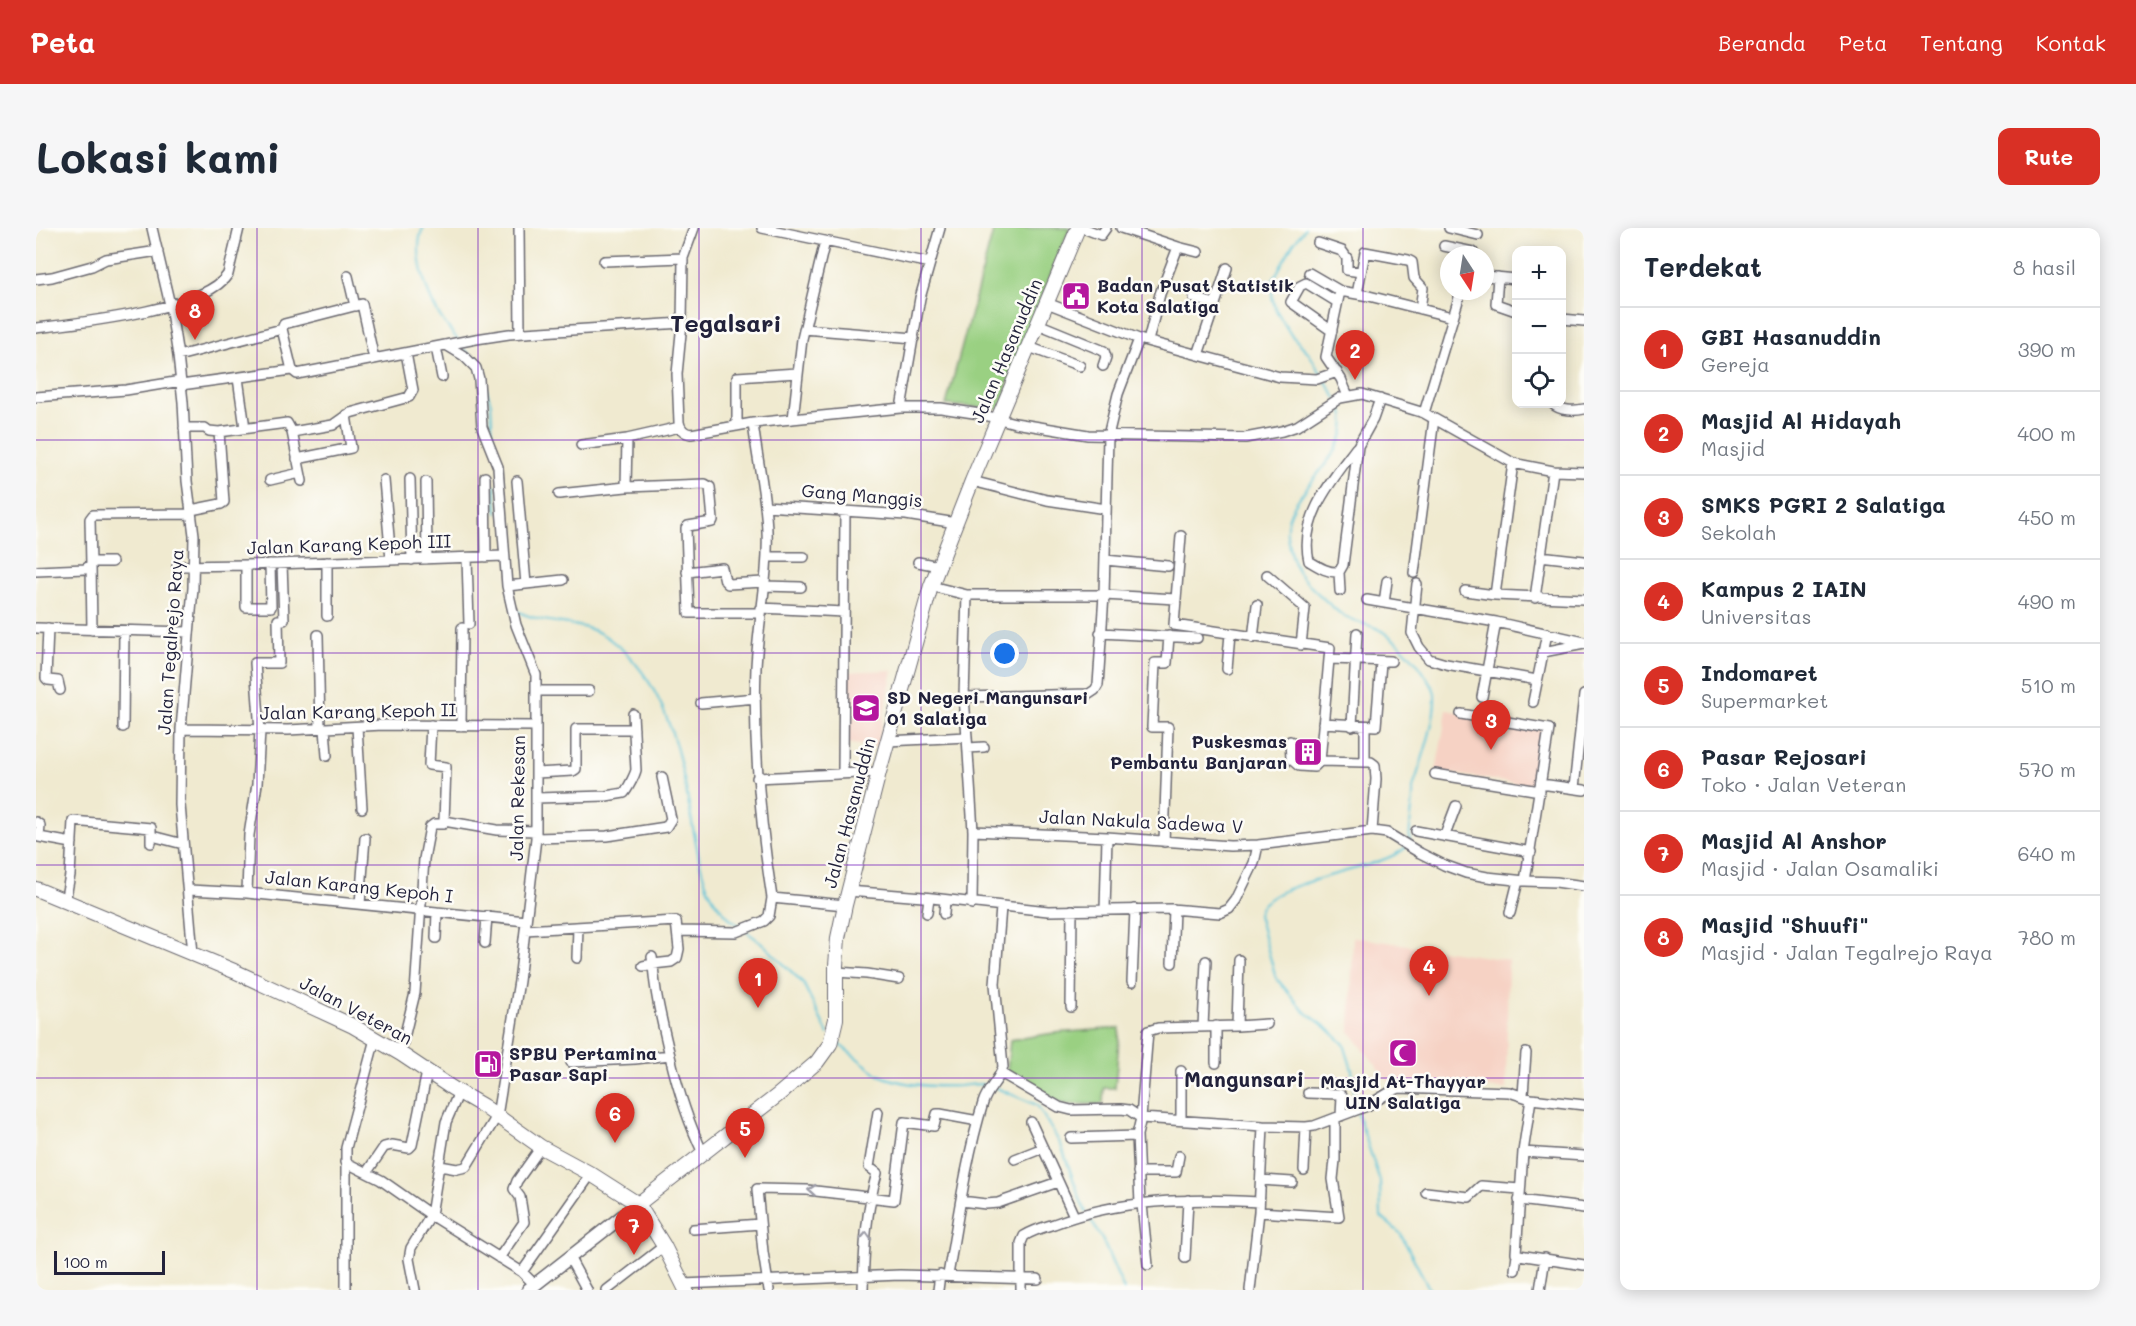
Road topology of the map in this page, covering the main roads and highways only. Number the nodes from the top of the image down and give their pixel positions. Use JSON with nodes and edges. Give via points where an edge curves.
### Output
{"nodes":[{"id":1,"x":1078,"y":228,"type":"edge"},
{"id":2,"x":36,"y":889,"type":"edge"},
{"id":3,"x":638,"y":1204,"type":"junction"},
{"id":4,"x":531,"y":1287,"type":"edge"},
{"id":5,"x":685,"y":1288,"type":"edge"}],
"edges":[{"from":1,"to":3,"type":"main road","name":"Jalan Hasanuddin","via":[[931,586],[846,898],[838,939],[832,1038],[817,1062]]},
{"from":2,"to":3,"type":"main road","name":"Jalan Veteran","via":[[319,1010],[400,1054],[541,1147]]},
{"from":3,"to":4,"type":"main road"},
{"from":3,"to":5,"type":"main road"}]}
